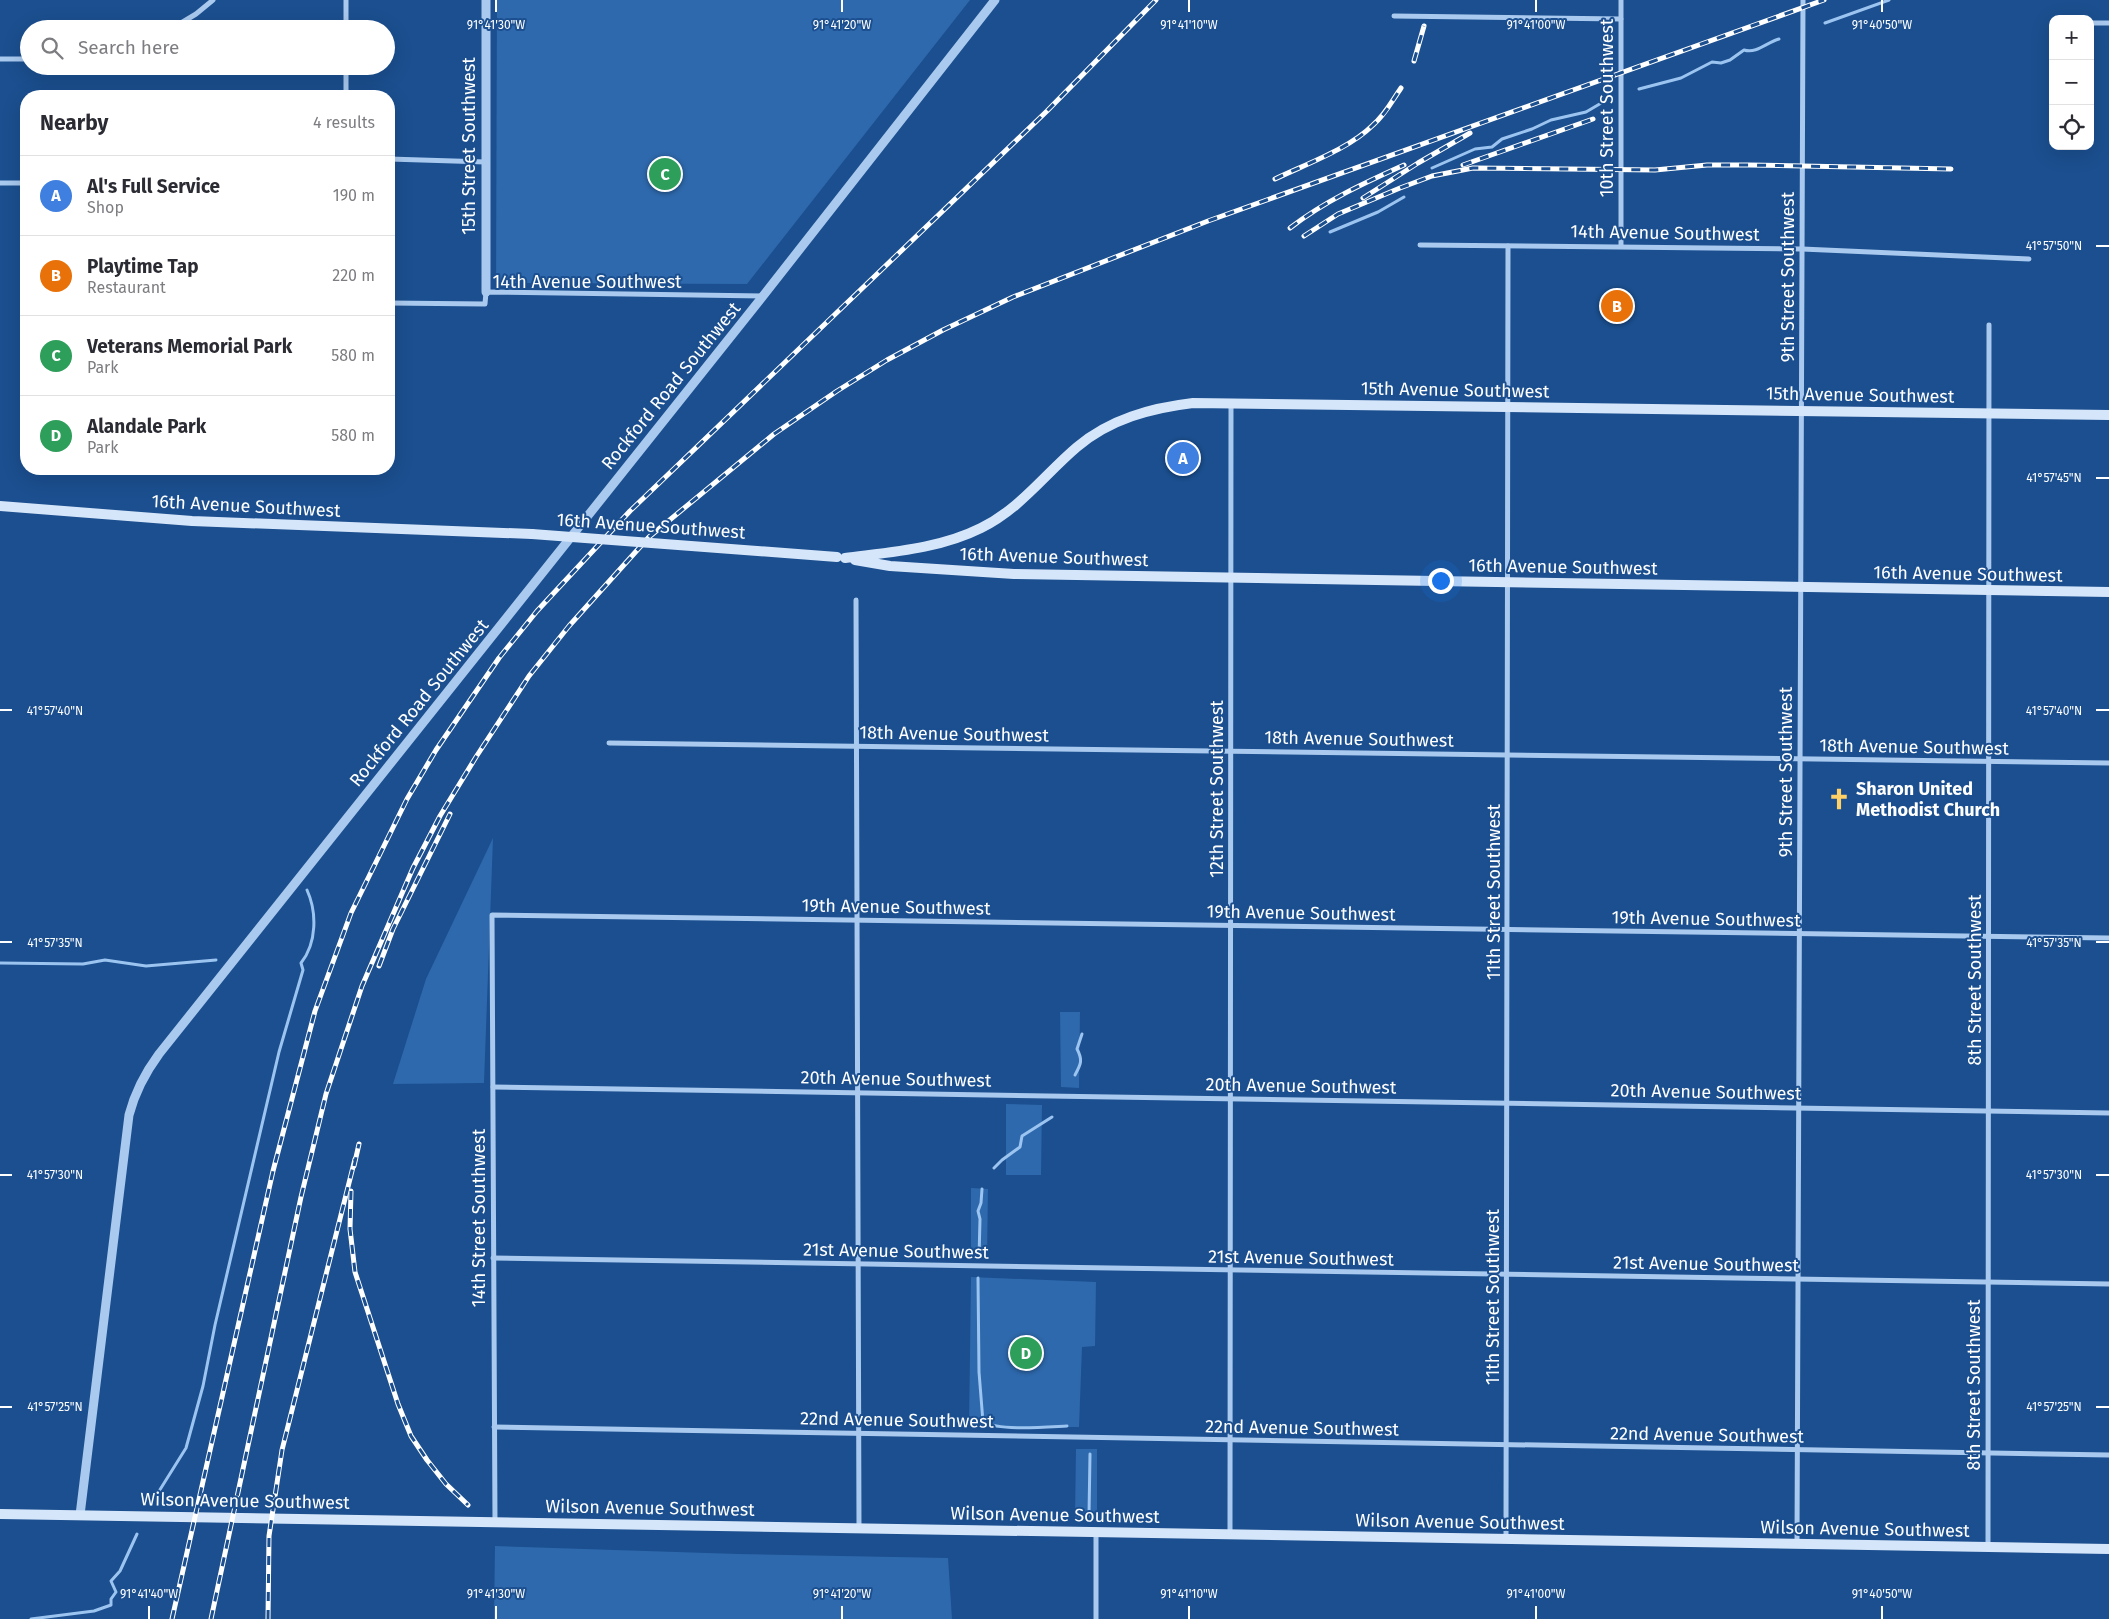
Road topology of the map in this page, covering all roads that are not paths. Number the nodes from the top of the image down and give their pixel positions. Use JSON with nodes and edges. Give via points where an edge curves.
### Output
{"nodes":[{"id":1,"x":213,"y":0,"type":"edge"},
{"id":2,"x":346,"y":0,"type":"edge"},
{"id":3,"x":486,"y":0,"type":"edge"},
{"id":4,"x":995,"y":0,"type":"edge"},
{"id":5,"x":1622,"y":0,"type":"edge"},
{"id":6,"x":1803,"y":0,"type":"edge"},
{"id":7,"x":1394,"y":16,"type":"dead end"},
{"id":8,"x":1621,"y":19,"type":"junction"},
{"id":9,"x":186,"y":20,"type":"edge"},
{"id":10,"x":346,"y":20,"type":"edge"},
{"id":11,"x":2094,"y":23,"type":"edge"},
{"id":12,"x":2109,"y":23,"type":"edge"},
{"id":13,"x":0,"y":59,"type":"edge"},
{"id":14,"x":20,"y":59,"type":"edge"},
{"id":15,"x":346,"y":75,"type":"edge"},
{"id":16,"x":346,"y":90,"type":"edge"},
{"id":17,"x":395,"y":159,"type":"edge"},
{"id":18,"x":486,"y":162,"type":"junction"},
{"id":19,"x":0,"y":183,"type":"edge"},
{"id":20,"x":20,"y":183,"type":"edge"},
{"id":21,"x":1420,"y":245,"type":"dead end"},
{"id":22,"x":1508,"y":246,"type":"junction"},
{"id":23,"x":1620,"y":246,"type":"junction"},
{"id":24,"x":1802,"y":249,"type":"junction"},
{"id":25,"x":2029,"y":259,"type":"dead end"},
{"id":26,"x":486,"y":292,"type":"junction"},
{"id":27,"x":763,"y":296,"type":"junction"},
{"id":28,"x":395,"y":303,"type":"edge"},
{"id":29,"x":1989,"y":325,"type":"dead end"},
{"id":30,"x":1231,"y":404,"type":"junction"},
{"id":31,"x":1509,"y":407,"type":"junction"},
{"id":32,"x":1801,"y":411,"type":"junction"},
{"id":33,"x":1990,"y":413,"type":"junction"},
{"id":34,"x":2109,"y":415,"type":"edge"},
{"id":35,"x":0,"y":506,"type":"edge"},
{"id":36,"x":841,"y":557,"type":"junction"},
{"id":37,"x":1231,"y":578,"type":"junction"},
{"id":38,"x":1508,"y":582,"type":"junction"},
{"id":39,"x":1801,"y":587,"type":"junction"},
{"id":40,"x":1989,"y":590,"type":"junction"},
{"id":41,"x":2109,"y":592,"type":"edge"},
{"id":42,"x":856,"y":600,"type":"dead end"},
{"id":43,"x":608,"y":743,"type":"dead end"},
{"id":44,"x":857,"y":747,"type":"junction"},
{"id":45,"x":1231,"y":752,"type":"junction"},
{"id":46,"x":1508,"y":755,"type":"junction"},
{"id":47,"x":1800,"y":759,"type":"junction"},
{"id":48,"x":1989,"y":762,"type":"junction"},
{"id":49,"x":2109,"y":763,"type":"edge"},
{"id":50,"x":492,"y":915,"type":"joint"},
{"id":51,"x":857,"y":920,"type":"junction"},
{"id":52,"x":1231,"y":926,"type":"junction"},
{"id":53,"x":1508,"y":930,"type":"junction"},
{"id":54,"x":1799,"y":934,"type":"junction"},
{"id":55,"x":1989,"y":936,"type":"junction"},
{"id":56,"x":2109,"y":938,"type":"edge"},
{"id":57,"x":493,"y":1087,"type":"junction"},
{"id":58,"x":858,"y":1093,"type":"junction"},
{"id":59,"x":1231,"y":1098,"type":"junction"},
{"id":60,"x":1507,"y":1103,"type":"junction"},
{"id":61,"x":1799,"y":1108,"type":"junction"},
{"id":62,"x":1988,"y":1111,"type":"junction"},
{"id":63,"x":2109,"y":1112,"type":"edge"},
{"id":64,"x":493,"y":1258,"type":"junction"},
{"id":65,"x":858,"y":1264,"type":"junction"},
{"id":66,"x":1231,"y":1270,"type":"junction"},
{"id":67,"x":1507,"y":1275,"type":"junction"},
{"id":68,"x":1798,"y":1280,"type":"junction"},
{"id":69,"x":1988,"y":1283,"type":"junction"},
{"id":70,"x":2109,"y":1284,"type":"edge"},
{"id":71,"x":494,"y":1427,"type":"junction"},
{"id":72,"x":858,"y":1434,"type":"junction"},
{"id":73,"x":1230,"y":1440,"type":"junction"},
{"id":74,"x":1506,"y":1445,"type":"junction"},
{"id":75,"x":1798,"y":1450,"type":"junction"},
{"id":76,"x":1988,"y":1454,"type":"junction"},
{"id":77,"x":2109,"y":1455,"type":"edge"},
{"id":78,"x":0,"y":1514,"type":"edge"},
{"id":79,"x":80,"y":1515,"type":"junction"},
{"id":80,"x":495,"y":1521,"type":"junction"},
{"id":81,"x":859,"y":1528,"type":"junction"},
{"id":82,"x":1096,"y":1532,"type":"junction"},
{"id":83,"x":1230,"y":1534,"type":"junction"},
{"id":84,"x":1506,"y":1539,"type":"junction"},
{"id":85,"x":1797,"y":1544,"type":"junction"},
{"id":86,"x":1988,"y":1547,"type":"junction"},
{"id":87,"x":2109,"y":1549,"type":"edge"},
{"id":88,"x":1096,"y":1619,"type":"edge"}],
"edges":[{"from":1,"to":9,"type":"street"},
{"from":2,"to":10,"type":"street"},
{"from":3,"to":18,"type":"street","name":"15th Street Southwest"},
{"from":4,"to":27,"type":"street","name":"Rockford Road Southwest"},
{"from":5,"to":8,"type":"street","name":"10th Street Southwest"},
{"from":6,"to":24,"type":"street","name":"9th Street Southwest"},
{"from":7,"to":8,"type":"street"},
{"from":8,"to":23,"type":"street","name":"10th Street Southwest"},
{"from":11,"to":12,"type":"street"},
{"from":13,"to":14,"type":"street"},
{"from":15,"to":16,"type":"street"},
{"from":17,"to":18,"type":"street"},
{"from":18,"to":26,"type":"street","name":"15th Street Southwest"},
{"from":19,"to":20,"type":"street"},
{"from":21,"to":22,"type":"street","name":"14th Avenue Southwest"},
{"from":22,"to":23,"type":"street","name":"14th Avenue Southwest"},
{"from":22,"to":31,"type":"street","name":"11th Street Southwest"},
{"from":23,"to":24,"type":"street","name":"14th Avenue Southwest"},
{"from":24,"to":25,"type":"street","name":"14th Avenue Southwest"},
{"from":24,"to":32,"type":"street","name":"9th Street Southwest"},
{"from":26,"to":27,"type":"street","name":"14th Avenue Southwest"},
{"from":26,"to":28,"type":"street","name":"14th Avenue Southwest","via":[[485,304]]},
{"from":27,"to":79,"type":"street","name":"Rockford Road Southwest","via":[[144,1075],[128,1115]]},
{"from":29,"to":33,"type":"street","name":"8th Street Southwest"},
{"from":30,"to":31,"type":"main road","name":"15th Avenue Southwest"},
{"from":30,"to":36,"type":"main road","name":"15th Avenue Southwest","via":[[1192,403],[1133,414],[1078,446],[1016,506],[982,528],[943,543]]},
{"from":30,"to":37,"type":"street","name":"12th Street Southwest"},
{"from":31,"to":32,"type":"main road","name":"15th Avenue Southwest"},
{"from":31,"to":38,"type":"street","name":"11th Street Southwest"},
{"from":32,"to":33,"type":"main road","name":"15th Avenue Southwest"},
{"from":32,"to":39,"type":"street","name":"9th Street Southwest"},
{"from":33,"to":34,"type":"main road","name":"15th Avenue Southwest"},
{"from":33,"to":40,"type":"street","name":"8th Street Southwest"},
{"from":35,"to":36,"type":"main road","name":"16th Avenue Southwest","bridge":true,"via":[[192,521],[532,534]]},
{"from":36,"to":37,"type":"main road","name":"16th Avenue Southwest","via":[[890,566],[949,571]]},
{"from":37,"to":38,"type":"main road","name":"16th Avenue Southwest"},
{"from":37,"to":45,"type":"street","name":"12th Street Southwest"},
{"from":38,"to":39,"type":"main road","name":"16th Avenue Southwest"},
{"from":38,"to":46,"type":"street","name":"11th Street Southwest"},
{"from":39,"to":40,"type":"main road","name":"16th Avenue Southwest"},
{"from":39,"to":47,"type":"street","name":"9th Street Southwest"},
{"from":40,"to":41,"type":"main road","name":"16th Avenue Southwest"},
{"from":40,"to":48,"type":"street","name":"8th Street Southwest"},
{"from":42,"to":44,"type":"street"},
{"from":43,"to":44,"type":"street","name":"18th Avenue Southwest"},
{"from":44,"to":45,"type":"street","name":"18th Avenue Southwest"},
{"from":44,"to":51,"type":"street"},
{"from":45,"to":46,"type":"street","name":"18th Avenue Southwest"},
{"from":45,"to":52,"type":"street","name":"12th Street Southwest"},
{"from":46,"to":47,"type":"street","name":"18th Avenue Southwest"},
{"from":46,"to":53,"type":"street","name":"11th Street Southwest"},
{"from":47,"to":48,"type":"street","name":"18th Avenue Southwest"},
{"from":47,"to":54,"type":"street","name":"9th Street Southwest"},
{"from":48,"to":49,"type":"street","name":"18th Avenue Southwest"},
{"from":48,"to":55,"type":"street","name":"8th Street Southwest"},
{"from":50,"to":51,"type":"street","name":"19th Avenue Southwest"},
{"from":50,"to":57,"type":"street","name":"14th Street Southwest"},
{"from":51,"to":52,"type":"street","name":"19th Avenue Southwest"},
{"from":51,"to":58,"type":"street"},
{"from":52,"to":53,"type":"street","name":"19th Avenue Southwest"},
{"from":52,"to":59,"type":"street","name":"12th Street Southwest"},
{"from":53,"to":54,"type":"street","name":"19th Avenue Southwest"},
{"from":53,"to":60,"type":"street","name":"11th Street Southwest"},
{"from":54,"to":55,"type":"street","name":"19th Avenue Southwest"},
{"from":54,"to":61,"type":"street","name":"9th Street Southwest"},
{"from":55,"to":56,"type":"street","name":"19th Avenue Southwest"},
{"from":55,"to":62,"type":"street","name":"8th Street Southwest"},
{"from":57,"to":58,"type":"street","name":"20th Avenue Southwest"},
{"from":57,"to":64,"type":"street","name":"14th Street Southwest"},
{"from":58,"to":59,"type":"street","name":"20th Avenue Southwest"},
{"from":58,"to":65,"type":"street"},
{"from":59,"to":60,"type":"street","name":"20th Avenue Southwest"},
{"from":59,"to":66,"type":"street","name":"12th Street Southwest"},
{"from":60,"to":61,"type":"street","name":"20th Avenue Southwest"},
{"from":60,"to":67,"type":"street","name":"11th Street Southwest"},
{"from":61,"to":62,"type":"street","name":"20th Avenue Southwest"},
{"from":61,"to":68,"type":"street","name":"9th Street Southwest"},
{"from":62,"to":63,"type":"street","name":"20th Avenue Southwest"},
{"from":62,"to":69,"type":"street","name":"8th Street Southwest"},
{"from":64,"to":65,"type":"street","name":"21st Avenue Southwest"},
{"from":64,"to":71,"type":"street","name":"14th Street Southwest"},
{"from":65,"to":66,"type":"street","name":"21st Avenue Southwest"},
{"from":65,"to":72,"type":"street"},
{"from":66,"to":67,"type":"street","name":"21st Avenue Southwest"},
{"from":66,"to":73,"type":"street","name":"12th Street Southwest"},
{"from":67,"to":68,"type":"street","name":"21st Avenue Southwest"},
{"from":67,"to":74,"type":"street","name":"11th Street Southwest"},
{"from":68,"to":69,"type":"street","name":"21st Avenue Southwest"},
{"from":68,"to":75,"type":"street","name":"9th Street Southwest"},
{"from":69,"to":70,"type":"street","name":"21st Avenue Southwest"},
{"from":69,"to":76,"type":"street","name":"8th Street Southwest"},
{"from":71,"to":72,"type":"street","name":"22nd Avenue Southwest"},
{"from":71,"to":80,"type":"street","name":"14th Street Southwest"},
{"from":72,"to":73,"type":"street","name":"22nd Avenue Southwest"},
{"from":72,"to":81,"type":"street"},
{"from":73,"to":74,"type":"street","name":"22nd Avenue Southwest"},
{"from":73,"to":83,"type":"street","name":"12th Street Southwest"},
{"from":74,"to":75,"type":"street","name":"22nd Avenue Southwest"},
{"from":74,"to":84,"type":"street","name":"11th Street Southwest"},
{"from":75,"to":76,"type":"street","name":"22nd Avenue Southwest"},
{"from":75,"to":85,"type":"street","name":"9th Street Southwest"},
{"from":76,"to":77,"type":"street","name":"22nd Avenue Southwest"},
{"from":76,"to":86,"type":"street","name":"8th Street Southwest"},
{"from":78,"to":79,"type":"main road","name":"Wilson Avenue Southwest"},
{"from":79,"to":80,"type":"main road","name":"Wilson Avenue Southwest"},
{"from":80,"to":81,"type":"main road","name":"Wilson Avenue Southwest"},
{"from":81,"to":82,"type":"main road","name":"Wilson Avenue Southwest"},
{"from":82,"to":83,"type":"main road","name":"Wilson Avenue Southwest"},
{"from":82,"to":88,"type":"street"},
{"from":83,"to":84,"type":"main road","name":"Wilson Avenue Southwest"},
{"from":84,"to":85,"type":"main road","name":"Wilson Avenue Southwest"},
{"from":85,"to":86,"type":"main road","name":"Wilson Avenue Southwest"},
{"from":86,"to":87,"type":"main road","name":"Wilson Avenue Southwest"}]}
